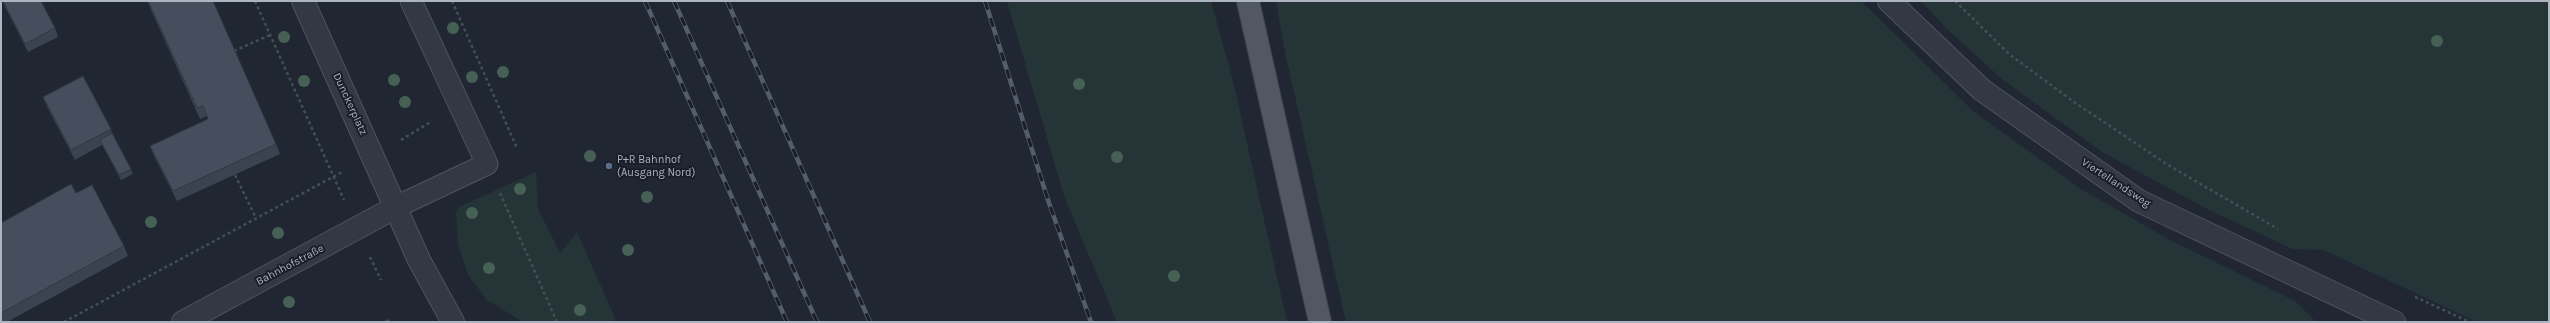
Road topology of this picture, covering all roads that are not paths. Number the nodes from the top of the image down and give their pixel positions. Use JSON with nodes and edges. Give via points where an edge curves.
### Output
{"nodes":[{"id":1,"x":303,"y":1,"type":"edge"},
{"id":2,"x":411,"y":1,"type":"edge"},
{"id":3,"x":1248,"y":1,"type":"edge"},
{"id":4,"x":1889,"y":1,"type":"edge"},
{"id":5,"x":396,"y":207,"type":"junction"},
{"id":6,"x":2381,"y":319,"type":"edge"},
{"id":7,"x":183,"y":322,"type":"edge"},
{"id":8,"x":453,"y":322,"type":"edge"},
{"id":9,"x":1320,"y":322,"type":"edge"}],
"edges":[{"from":1,"to":5,"type":"street","name":"Dunckerplatz"},
{"from":2,"to":5,"type":"lane","via":[[487,164]]},
{"from":3,"to":9,"type":"main road"},
{"from":4,"to":6,"type":"street","name":"Viertellandsweg","via":[[1982,90],[2139,201]]},
{"from":5,"to":7,"type":"street","name":"Bahnhofstraße","via":[[358,230]]},
{"from":5,"to":8,"type":"street","name":"Dunckerplatz","via":[[419,260]]}]}
